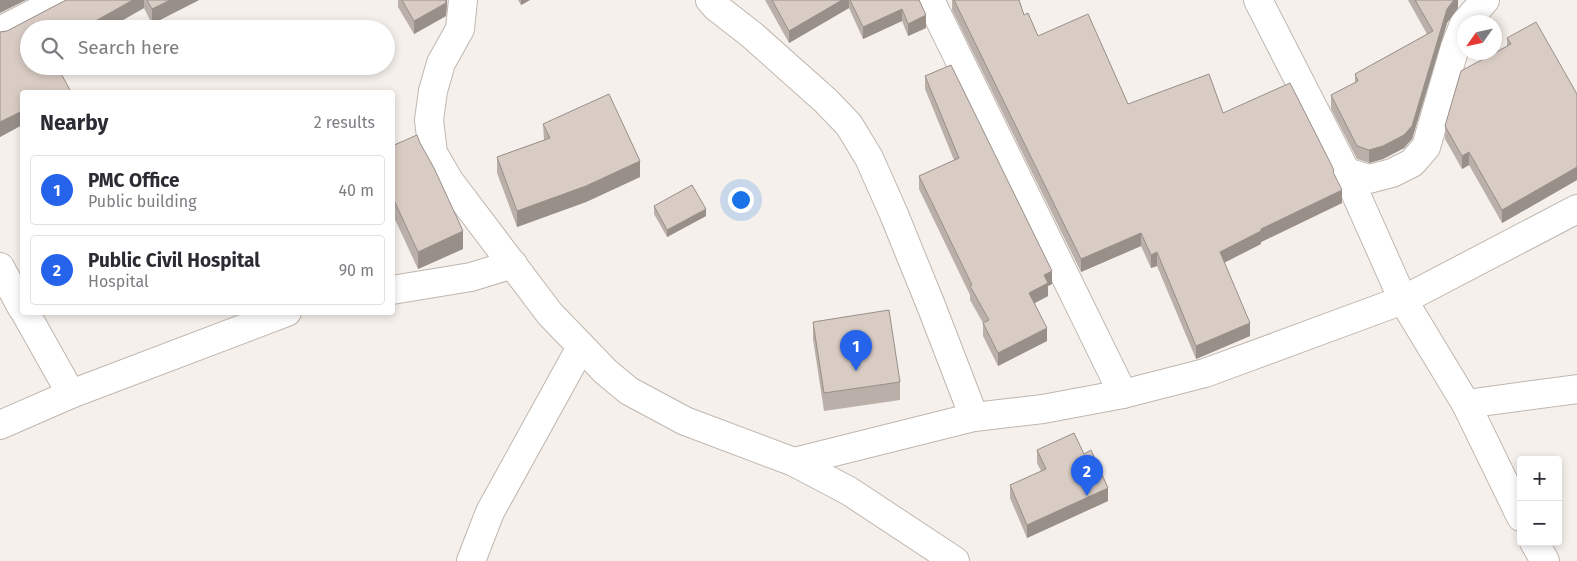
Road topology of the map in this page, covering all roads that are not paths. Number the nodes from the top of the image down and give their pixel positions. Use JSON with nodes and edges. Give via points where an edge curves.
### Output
{"nodes":[{"id":1,"x":60,"y":0,"type":"edge"},
{"id":2,"x":463,"y":0,"type":"edge"},
{"id":3,"x":710,"y":0,"type":"edge"},
{"id":4,"x":930,"y":0,"type":"edge"},
{"id":5,"x":1258,"y":0,"type":"edge"},
{"id":6,"x":1485,"y":0,"type":"edge"},
{"id":7,"x":1472,"y":15,"type":"edge"},
{"id":8,"x":21,"y":20,"type":"edge"},
{"id":9,"x":20,"y":21,"type":"edge"},
{"id":10,"x":0,"y":31,"type":"edge"},
{"id":11,"x":1457,"y":42,"type":"edge"},
{"id":12,"x":1346,"y":172,"type":"junction"},
{"id":13,"x":1577,"y":209,"type":"edge"},
{"id":14,"x":513,"y":264,"type":"junction"},
{"id":15,"x":0,"y":267,"type":"edge"},
{"id":16,"x":395,"y":290,"type":"edge"},
{"id":17,"x":1403,"y":300,"type":"junction"},
{"id":18,"x":20,"y":304,"type":"edge"},
{"id":19,"x":27,"y":315,"type":"edge"},
{"id":20,"x":279,"y":315,"type":"edge"},
{"id":21,"x":581,"y":347,"type":"junction"},
{"id":22,"x":1577,"y":390,"type":"edge"},
{"id":23,"x":71,"y":394,"type":"junction"},
{"id":24,"x":1123,"y":394,"type":"junction"},
{"id":25,"x":1466,"y":404,"type":"junction"},
{"id":26,"x":974,"y":417,"type":"junction"},
{"id":27,"x":0,"y":425,"type":"edge"},
{"id":28,"x":794,"y":462,"type":"junction"},
{"id":29,"x":1517,"y":509,"type":"edge"},
{"id":30,"x":1536,"y":546,"type":"edge"},
{"id":31,"x":471,"y":561,"type":"edge"},
{"id":32,"x":955,"y":561,"type":"edge"},
{"id":33,"x":1545,"y":561,"type":"edge"}],
"edges":[{"from":1,"to":8,"type":"street"},
{"from":2,"to":14,"type":"street","via":[[460,29],[441,64],[433,91],[430,120],[433,153],[450,182]]},
{"from":3,"to":26,"type":"street","via":[[849,125],[869,158],[893,212]]},
{"from":4,"to":24,"type":"street"},
{"from":5,"to":12,"type":"street"},
{"from":6,"to":7,"type":"street"},
{"from":9,"to":10,"type":"street"},
{"from":11,"to":12,"type":"street","via":[[1426,147],[1412,163],[1392,173],[1369,178]]},
{"from":12,"to":17,"type":"street"},
{"from":13,"to":17,"type":"street"},
{"from":14,"to":16,"type":"street","via":[[471,277]]},
{"from":14,"to":21,"type":"street","via":[[550,314]]},
{"from":15,"to":18,"type":"street"},
{"from":17,"to":24,"type":"street","via":[[1205,373]]},
{"from":17,"to":25,"type":"street"},
{"from":19,"to":23,"type":"street"},
{"from":20,"to":23,"type":"street"},
{"from":21,"to":28,"type":"street","via":[[629,391],[685,421]]},
{"from":21,"to":31,"type":"street","via":[[490,512]]},
{"from":22,"to":25,"type":"street"},
{"from":23,"to":27,"type":"street"},
{"from":24,"to":26,"type":"street","via":[[1043,409]]},
{"from":25,"to":29,"type":"street"},
{"from":26,"to":28,"type":"street"},
{"from":28,"to":32,"type":"street","via":[[849,491]]},
{"from":30,"to":33,"type":"street"}]}
